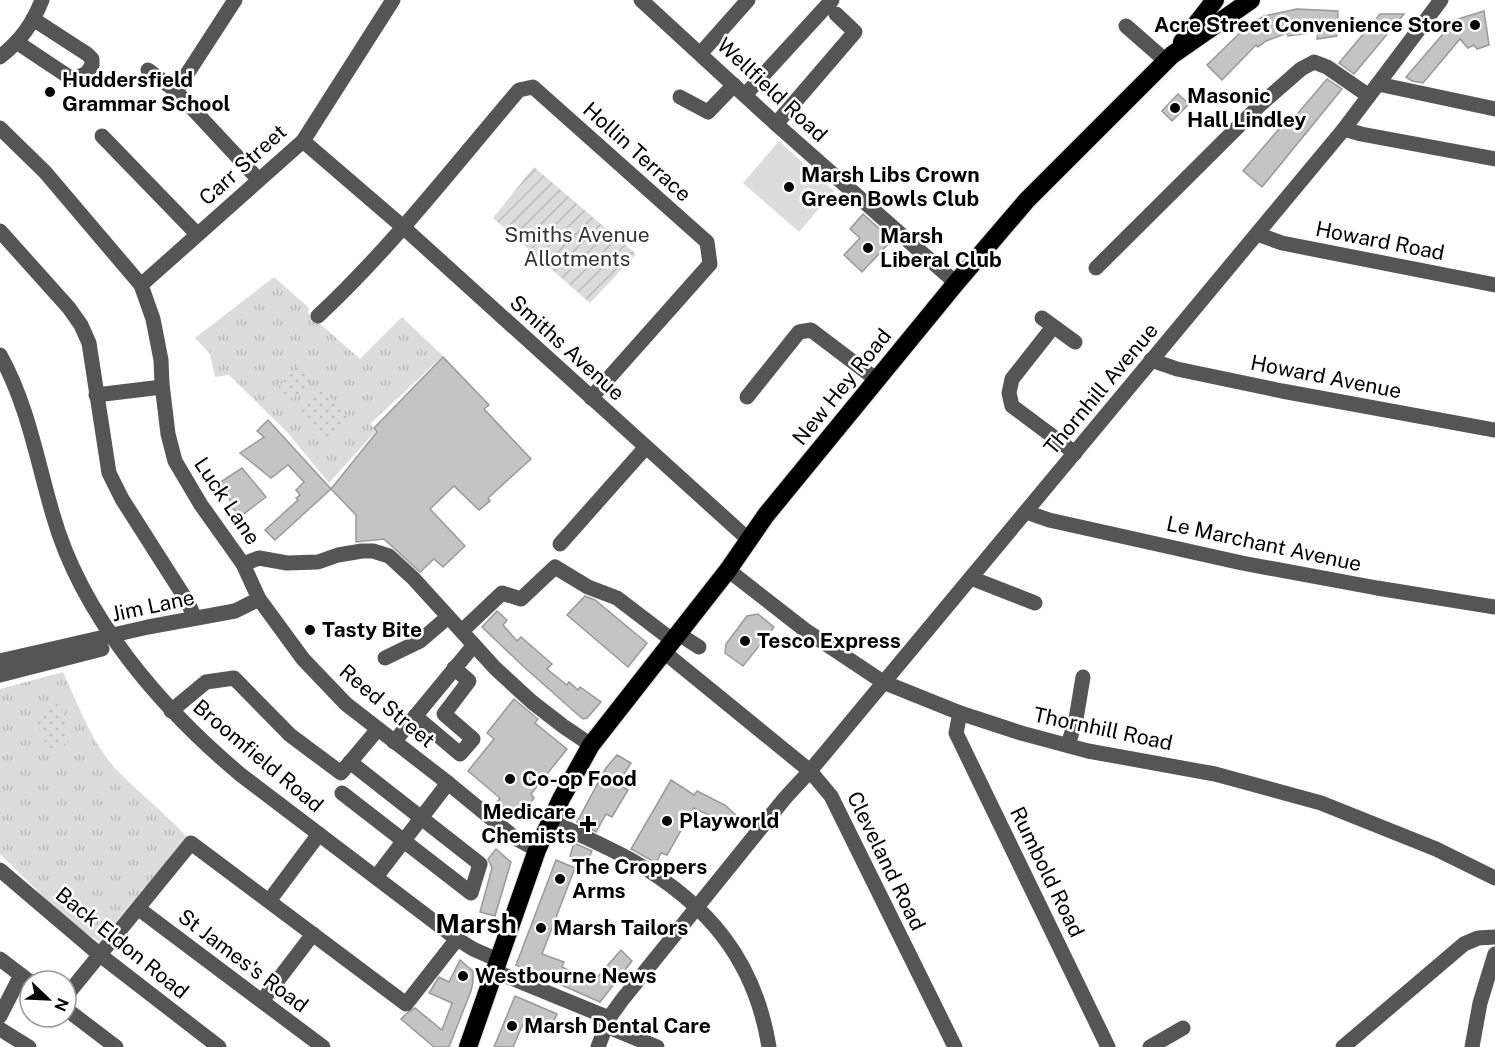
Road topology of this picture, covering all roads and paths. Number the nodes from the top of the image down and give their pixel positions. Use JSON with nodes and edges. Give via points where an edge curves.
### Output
{"nodes":[{"id":1,"x":42,"y":0,"type":"edge"},
{"id":2,"x":235,"y":0,"type":"edge"},
{"id":3,"x":393,"y":0,"type":"edge"},
{"id":4,"x":748,"y":0,"type":"edge"},
{"id":5,"x":1215,"y":0,"type":"edge"},
{"id":6,"x":1251,"y":0,"type":"edge"},
{"id":7,"x":1441,"y":0,"type":"edge"},
{"id":8,"x":650,"y":3,"type":"edge"},
{"id":9,"x":834,"y":7,"type":"edge"},
{"id":10,"x":33,"y":19,"type":"junction"},
{"id":11,"x":1126,"y":26,"type":"dead end"},
{"id":12,"x":18,"y":43,"type":"junction"},
{"id":13,"x":701,"y":53,"type":"junction"},
{"id":14,"x":0,"y":57,"type":"edge"},
{"id":15,"x":1169,"y":58,"type":"junction"},
{"id":16,"x":148,"y":70,"type":"dead end"},
{"id":17,"x":740,"y":90,"type":"junction"},
{"id":18,"x":1373,"y":90,"type":"junction"},
{"id":19,"x":176,"y":91,"type":"junction"},
{"id":20,"x":680,"y":97,"type":"dead end"},
{"id":21,"x":1495,"y":109,"type":"edge"},
{"id":22,"x":776,"y":124,"type":"junction"},
{"id":23,"x":0,"y":128,"type":"edge"},
{"id":24,"x":1344,"y":129,"type":"junction"},
{"id":25,"x":102,"y":136,"type":"dead end"},
{"id":26,"x":303,"y":141,"type":"junction"},
{"id":27,"x":1495,"y":159,"type":"edge"},
{"id":28,"x":258,"y":179,"type":"junction"},
{"id":29,"x":403,"y":227,"type":"junction"},
{"id":30,"x":0,"y":231,"type":"edge"},
{"id":31,"x":197,"y":234,"type":"junction"},
{"id":32,"x":1257,"y":234,"type":"junction"},
{"id":33,"x":1096,"y":268,"type":"dead end"},
{"id":34,"x":956,"y":283,"type":"junction"},
{"id":35,"x":141,"y":285,"type":"junction"},
{"id":36,"x":1495,"y":285,"type":"edge"},
{"id":37,"x":318,"y":316,"type":"dead end"},
{"id":38,"x":1075,"y":342,"type":"dead end"},
{"id":39,"x":0,"y":355,"type":"edge"},
{"id":40,"x":1152,"y":360,"type":"junction"},
{"id":41,"x":877,"y":380,"type":"junction"},
{"id":42,"x":162,"y":387,"type":"junction"},
{"id":43,"x":96,"y":395,"type":"junction"},
{"id":44,"x":747,"y":397,"type":"dead end"},
{"id":45,"x":591,"y":398,"type":"junction"},
{"id":46,"x":1495,"y":430,"type":"edge"},
{"id":47,"x":646,"y":447,"type":"junction"},
{"id":48,"x":1075,"y":453,"type":"junction"},
{"id":49,"x":1026,"y":512,"type":"junction"},
{"id":50,"x":749,"y":540,"type":"junction"},
{"id":51,"x":560,"y":544,"type":"dead end"},
{"id":52,"x":243,"y":564,"type":"junction"},
{"id":53,"x":728,"y":570,"type":"junction"},
{"id":54,"x":971,"y":578,"type":"junction"},
{"id":55,"x":259,"y":599,"type":"junction"},
{"id":56,"x":1035,"y":603,"type":"dead end"},
{"id":57,"x":1495,"y":607,"type":"edge"},
{"id":58,"x":448,"y":617,"type":"junction"},
{"id":59,"x":195,"y":618,"type":"junction"},
{"id":60,"x":462,"y":631,"type":"junction"},
{"id":61,"x":114,"y":636,"type":"junction"},
{"id":62,"x":671,"y":642,"type":"junction"},
{"id":63,"x":474,"y":645,"type":"junction"},
{"id":64,"x":699,"y":647,"type":"dead end"},
{"id":65,"x":102,"y":649,"type":"dead end"},
{"id":66,"x":54,"y":654,"type":"junction"},
{"id":67,"x":385,"y":658,"type":"dead end"},
{"id":68,"x":0,"y":661,"type":"edge"},
{"id":69,"x":454,"y":668,"type":"junction"},
{"id":70,"x":0,"y":675,"type":"edge"},
{"id":71,"x":1083,"y":677,"type":"dead end"},
{"id":72,"x":883,"y":682,"type":"junction"},
{"id":73,"x":171,"y":711,"type":"junction"},
{"id":74,"x":960,"y":713,"type":"junction"},
{"id":75,"x":444,"y":714,"type":"junction"},
{"id":76,"x":415,"y":716,"type":"junction"},
{"id":77,"x":378,"y":729,"type":"junction"},
{"id":78,"x":431,"y":729,"type":"junction"},
{"id":79,"x":394,"y":742,"type":"junction"},
{"id":80,"x":591,"y":745,"type":"junction"},
{"id":81,"x":1068,"y":745,"type":"junction"},
{"id":82,"x":346,"y":767,"type":"junction"},
{"id":83,"x":810,"y":771,"type":"junction"},
{"id":84,"x":448,"y":783,"type":"junction"},
{"id":85,"x":342,"y":793,"type":"dead end"},
{"id":86,"x":422,"y":818,"type":"junction"},
{"id":87,"x":550,"y":820,"type":"junction"},
{"id":88,"x":319,"y":834,"type":"junction"},
{"id":89,"x":404,"y":841,"type":"junction"},
{"id":90,"x":537,"y":850,"type":"junction"},
{"id":91,"x":0,"y":870,"type":"edge"},
{"id":92,"x":1492,"y":875,"type":"edge"},
{"id":93,"x":376,"y":878,"type":"junction"},
{"id":94,"x":269,"y":901,"type":"junction"},
{"id":95,"x":697,"y":907,"type":"junction"},
{"id":96,"x":139,"y":909,"type":"junction"},
{"id":97,"x":313,"y":934,"type":"junction"},
{"id":98,"x":1495,"y":937,"type":"edge"},
{"id":99,"x":457,"y":939,"type":"junction"},
{"id":100,"x":1495,"y":954,"type":"edge"},
{"id":101,"x":100,"y":955,"type":"junction"},
{"id":102,"x":0,"y":959,"type":"edge"},
{"id":103,"x":496,"y":965,"type":"junction"},
{"id":104,"x":18,"y":973,"type":"edge"},
{"id":105,"x":78,"y":982,"type":"edge"},
{"id":106,"x":18,"y":990,"type":"edge"},
{"id":107,"x":262,"y":1001,"type":"junction"},
{"id":108,"x":0,"y":1016,"type":"edge"},
{"id":109,"x":78,"y":1018,"type":"edge"},
{"id":110,"x":607,"y":1022,"type":"junction"},
{"id":111,"x":1183,"y":1028,"type":"dead end"},
{"id":112,"x":0,"y":1029,"type":"edge"},
{"id":113,"x":28,"y":1047,"type":"edge"},
{"id":114,"x":116,"y":1047,"type":"edge"},
{"id":115,"x":219,"y":1047,"type":"edge"},
{"id":116,"x":322,"y":1047,"type":"edge"},
{"id":117,"x":468,"y":1047,"type":"edge"},
{"id":118,"x":598,"y":1047,"type":"edge"},
{"id":119,"x":657,"y":1047,"type":"edge"},
{"id":120,"x":769,"y":1047,"type":"edge"},
{"id":121,"x":955,"y":1047,"type":"edge"},
{"id":122,"x":1108,"y":1047,"type":"edge"},
{"id":123,"x":1150,"y":1047,"type":"edge"},
{"id":124,"x":1343,"y":1047,"type":"edge"},
{"id":125,"x":1472,"y":1047,"type":"edge"}],
"edges":[{"from":1,"to":10,"type":"street"},
{"from":2,"to":19,"type":"street"},
{"from":3,"to":26,"type":"street","name":"Carr Street"},
{"from":4,"to":13,"type":"street"},
{"from":5,"to":15,"type":"highway","name":"New Hey Road"},
{"from":6,"to":15,"type":"highway","name":"New Hey Road"},
{"from":7,"to":18,"type":"street","name":"Thornhill Avenue"},
{"from":8,"to":13,"type":"street","name":"Wellfield Road"},
{"from":9,"to":17,"type":"street"},
{"from":9,"to":22,"type":"street","via":[[855,32]]},
{"from":10,"to":12,"type":"street"},
{"from":10,"to":12,"type":"street","via":[[87,54],[93,65],[81,76],[69,77]]},
{"from":11,"to":15,"type":"street"},
{"from":12,"to":14,"type":"street"},
{"from":13,"to":17,"type":"street","name":"Wellfield Road"},
{"from":15,"to":34,"type":"highway","name":"New Hey Road","via":[[1027,200]]},
{"from":16,"to":19,"type":"street"},
{"from":17,"to":20,"type":"street","via":[[708,112]]},
{"from":17,"to":22,"type":"street","name":"Wellfield Road"},
{"from":18,"to":21,"type":"street"},
{"from":18,"to":24,"type":"street","name":"Thornhill Avenue"},
{"from":18,"to":33,"type":"street","via":[[1314,62],[1301,69]]},
{"from":19,"to":28,"type":"street"},
{"from":22,"to":34,"type":"street","name":"Wellfield Road"},
{"from":23,"to":35,"type":"street","name":"Luck Lane","via":[[45,172]]},
{"from":24,"to":27,"type":"street"},
{"from":24,"to":32,"type":"street","name":"Thornhill Avenue"},
{"from":25,"to":31,"type":"street"},
{"from":26,"to":28,"type":"street","name":"Carr Street"},
{"from":26,"to":29,"type":"street","name":"Smiths Avenue"},
{"from":28,"to":31,"type":"street","name":"Carr Street"},
{"from":29,"to":37,"type":"street"},
{"from":29,"to":45,"type":"street","name":"Smiths Avenue"},
{"from":29,"to":45,"type":"street","name":"Hollin Terrace","via":[[519,90],[532,87],[707,242],[710,264]]},
{"from":30,"to":43,"type":"street","via":[[81,325],[88,343]]},
{"from":31,"to":35,"type":"street","name":"Carr Street"},
{"from":32,"to":36,"type":"street","name":"Howard Road","via":[[1282,243]]},
{"from":32,"to":40,"type":"street","name":"Thornhill Avenue"},
{"from":34,"to":41,"type":"highway","name":"New Hey Road"},
{"from":35,"to":42,"type":"street","name":"Luck Lane","via":[[153,319]]},
{"from":38,"to":48,"type":"street","via":[[1048,322],[1012,378],[1009,393],[1012,406]]},
{"from":39,"to":61,"type":"street","name":"Broomfield Road","via":[[13,378],[53,516],[72,565]]},
{"from":40,"to":46,"type":"street","name":"Howard Avenue","via":[[1282,391]]},
{"from":40,"to":48,"type":"street","name":"Thornhill Avenue"},
{"from":41,"to":44,"type":"street","via":[[811,330],[799,332]]},
{"from":41,"to":50,"type":"highway","name":"New Hey Road"},
{"from":42,"to":43,"type":"street"},
{"from":42,"to":52,"type":"street","name":"Luck Lane","via":[[175,461]]},
{"from":43,"to":59,"type":"street","via":[[109,473]]},
{"from":45,"to":47,"type":"street","name":"Smiths Avenue"},
{"from":47,"to":50,"type":"street","name":"Smiths Avenue"},
{"from":47,"to":51,"type":"street"},
{"from":48,"to":49,"type":"street","name":"Thornhill Avenue"},
{"from":49,"to":54,"type":"street","name":"Thornhill Avenue"},
{"from":49,"to":57,"type":"street","name":"Le Marchant Avenue","via":[[1242,563]]},
{"from":50,"to":53,"type":"highway","name":"New Hey Road"},
{"from":52,"to":55,"type":"street","name":"Reed Street"},
{"from":52,"to":58,"type":"street","name":"Luck Lane","via":[[259,558],[286,563],[318,562],[373,551],[389,556],[440,600]]},
{"from":53,"to":62,"type":"highway","name":"New Hey Road"},
{"from":53,"to":72,"type":"street","name":"Thornhill Road","via":[[751,597]]},
{"from":54,"to":56,"type":"street"},
{"from":54,"to":72,"type":"street","name":"Thornhill Avenue"},
{"from":55,"to":59,"type":"street","name":"Jim Lane","via":[[235,611]]},
{"from":55,"to":77,"type":"street","name":"Reed Street","via":[[303,659],[346,704]]},
{"from":58,"to":60,"type":"street","name":"Luck Lane"},
{"from":58,"to":67,"type":"street","via":[[420,641]]},
{"from":59,"to":61,"type":"street","name":"Jim Lane"},
{"from":60,"to":62,"type":"street","via":[[502,593],[520,599],[555,567],[616,598]]},
{"from":60,"to":63,"type":"street","name":"Luck Lane"},
{"from":61,"to":66,"type":"street","name":"Jim Lane"},
{"from":61,"to":73,"type":"street","name":"Broomfield Road"},
{"from":62,"to":64,"type":"street"},
{"from":62,"to":80,"type":"highway","name":"New Hey Road"},
{"from":62,"to":83,"type":"street","name":"Cleveland Road"},
{"from":63,"to":69,"type":"street"},
{"from":63,"to":80,"type":"street","name":"Luck Lane","via":[[532,702]]},
{"from":65,"to":66,"type":"street","name":"Jim Lane"},
{"from":66,"to":68,"type":"street","name":"Jim Lane"},
{"from":66,"to":70,"type":"street","name":"Jim Lane"},
{"from":69,"to":75,"type":"street","via":[[469,681]]},
{"from":69,"to":76,"type":"street"},
{"from":71,"to":81,"type":"street"},
{"from":72,"to":74,"type":"street","name":"Thornhill Road"},
{"from":72,"to":83,"type":"street","name":"Thornhill Avenue"},
{"from":73,"to":82,"type":"street","via":[[206,682],[234,678],[290,735]]},
{"from":73,"to":88,"type":"street","name":"Broomfield Road","via":[[216,754]]},
{"from":74,"to":81,"type":"street","name":"Thornhill Road"},
{"from":74,"to":122,"type":"street","name":"Rumbold Road","via":[[956,733]]},
{"from":75,"to":78,"type":"street"},
{"from":75,"to":78,"type":"street","via":[[473,739],[460,754]]},
{"from":76,"to":78,"type":"street"},
{"from":76,"to":79,"type":"street"},
{"from":77,"to":79,"type":"street","name":"Reed Street"},
{"from":77,"to":82,"type":"street"},
{"from":79,"to":84,"type":"street","name":"Reed Street"},
{"from":80,"to":87,"type":"highway","name":"New Hey Road"},
{"from":81,"to":92,"type":"street","name":"Thornhill Road","via":[[1215,774],[1321,803]]},
{"from":82,"to":86,"type":"street"},
{"from":83,"to":95,"type":"street","name":"Thornhill Avenue"},
{"from":83,"to":121,"type":"street","name":"Cleveland Road","via":[[831,796]]},
{"from":84,"to":86,"type":"street"},
{"from":84,"to":90,"type":"street","name":"Reed Street","via":[[515,838]]},
{"from":85,"to":89,"type":"street"},
{"from":86,"to":89,"type":"street"},
{"from":86,"to":89,"type":"street","via":[[480,864],[471,893]]},
{"from":87,"to":90,"type":"highway","name":"New Hey Road"},
{"from":87,"to":95,"type":"street","via":[[633,861]]},
{"from":88,"to":93,"type":"street","name":"Broomfield Road"},
{"from":88,"to":94,"type":"street"},
{"from":89,"to":93,"type":"street"},
{"from":90,"to":103,"type":"highway","name":"New Hey Road"},
{"from":91,"to":101,"type":"street","name":"Back Eldon Road"},
{"from":93,"to":99,"type":"street","name":"Broomfield Road"},
{"from":94,"to":96,"type":"street","via":[[191,843]]},
{"from":94,"to":97,"type":"street"},
{"from":95,"to":110,"type":"street","name":"Thornhill Avenue"},
{"from":95,"to":120,"type":"street","via":[[724,936],[748,975],[765,1020]]},
{"from":96,"to":101,"type":"street"},
{"from":96,"to":107,"type":"street","name":"St James's Road"},
{"from":97,"to":99,"type":"street","via":[[406,1004]]},
{"from":97,"to":107,"type":"street"},
{"from":98,"to":124,"type":"street","via":[[1464,944]]},
{"from":99,"to":103,"type":"street","name":"Broomfield Road"},
{"from":100,"to":125,"type":"street"},
{"from":101,"to":105,"type":"street"},
{"from":101,"to":115,"type":"street","name":"Back Eldon Road"},
{"from":102,"to":104,"type":"street"},
{"from":103,"to":110,"type":"street","name":"Broomfield Road"},
{"from":103,"to":117,"type":"highway","name":"New Hey Road"},
{"from":106,"to":108,"type":"street"},
{"from":107,"to":116,"type":"street","name":"St James's Road"},
{"from":109,"to":114,"type":"street"},
{"from":110,"to":118,"type":"street","name":"Thornhill Avenue"},
{"from":110,"to":119,"type":"street","name":"Broomfield Road"},
{"from":111,"to":123,"type":"street"},
{"from":112,"to":113,"type":"street"}]}
